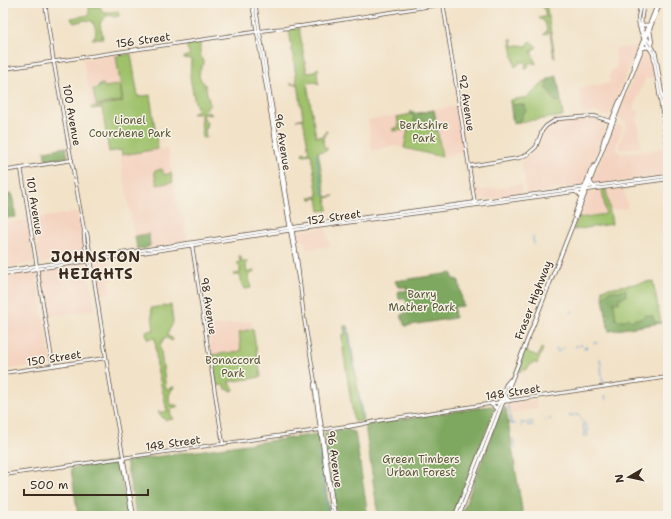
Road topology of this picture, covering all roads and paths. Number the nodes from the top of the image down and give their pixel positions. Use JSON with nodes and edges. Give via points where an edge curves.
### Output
{"nodes":[{"id":1,"x":45,"y":3,"type":"edge"},
{"id":2,"x":253,"y":3,"type":"edge"},
{"id":3,"x":450,"y":3,"type":"edge"},
{"id":4,"x":643,"y":3,"type":"edge"},
{"id":5,"x":659,"y":3,"type":"edge"},
{"id":6,"x":443,"y":4,"type":"edge"},
{"id":7,"x":641,"y":25,"type":"junction"},
{"id":8,"x":649,"y":25,"type":"junction"},
{"id":9,"x":650,"y":29,"type":"junction"},
{"id":10,"x":258,"y":32,"type":"junction"},
{"id":11,"x":645,"y":38,"type":"junction"},
{"id":12,"x":652,"y":44,"type":"junction"},
{"id":13,"x":643,"y":48,"type":"junction"},
{"id":14,"x":651,"y":48,"type":"junction"},
{"id":15,"x":54,"y":61,"type":"junction"},
{"id":16,"x":3,"y":69,"type":"edge"},
{"id":17,"x":634,"y":72,"type":"junction"},
{"id":18,"x":265,"y":83,"type":"junction"},
{"id":19,"x":268,"y":85,"type":"junction"},
{"id":20,"x":612,"y":122,"type":"junction"},
{"id":21,"x":668,"y":132,"type":"edge"},
{"id":22,"x":668,"y":150,"type":"edge"},
{"id":23,"x":72,"y":160,"type":"junction"},
{"id":24,"x":598,"y":162,"type":"junction"},
{"id":25,"x":469,"y":166,"type":"junction"},
{"id":26,"x":21,"y":168,"type":"junction"},
{"id":27,"x":3,"y":170,"type":"edge"},
{"id":28,"x":280,"y":177,"type":"junction"},
{"id":29,"x":668,"y":178,"type":"edge"},
{"id":30,"x":283,"y":180,"type":"junction"},
{"id":31,"x":590,"y":181,"type":"junction"},
{"id":32,"x":595,"y":187,"type":"junction"},
{"id":33,"x":585,"y":189,"type":"junction"},
{"id":34,"x":576,"y":192,"type":"junction"},
{"id":35,"x":552,"y":194,"type":"junction"},
{"id":36,"x":580,"y":197,"type":"junction"},
{"id":37,"x":475,"y":204,"type":"junction"},
{"id":38,"x":291,"y":229,"type":"junction"},
{"id":39,"x":570,"y":230,"type":"junction"},
{"id":40,"x":192,"y":244,"type":"junction"},
{"id":41,"x":90,"y":259,"type":"junction"},
{"id":42,"x":37,"y":267,"type":"junction"},
{"id":43,"x":18,"y":268,"type":"junction"},
{"id":44,"x":3,"y":271,"type":"edge"},
{"id":45,"x":4,"y":274,"type":"edge"},
{"id":46,"x":106,"y":358,"type":"junction"},
{"id":47,"x":53,"y":366,"type":"junction"},
{"id":48,"x":3,"y":374,"type":"edge"},
{"id":49,"x":513,"y":377,"type":"junction"},
{"id":50,"x":668,"y":377,"type":"edge"},
{"id":51,"x":505,"y":396,"type":"junction"},
{"id":52,"x":509,"y":401,"type":"junction"},
{"id":53,"x":501,"y":402,"type":"junction"},
{"id":54,"x":491,"y":404,"type":"junction"},
{"id":55,"x":497,"y":409,"type":"junction"},
{"id":56,"x":321,"y":430,"type":"junction"},
{"id":57,"x":223,"y":444,"type":"junction"},
{"id":58,"x":122,"y":458,"type":"junction"},
{"id":59,"x":3,"y":475,"type":"edge"},
{"id":60,"x":133,"y":516,"type":"edge"},
{"id":61,"x":333,"y":516,"type":"edge"},
{"id":62,"x":455,"y":516,"type":"edge"},
{"id":63,"x":459,"y":516,"type":"edge"}],
"edges":[{"from":1,"to":15,"type":"main road","name":"100 Avenue"},
{"from":2,"to":10,"type":"main road","name":"96 Avenue"},
{"from":3,"to":6,"type":"main road","name":"156 Street"},
{"from":4,"to":7,"type":"main road"},
{"from":4,"to":11,"type":"main road","via":[[638,23]]},
{"from":5,"to":8,"type":"main road","name":"Fraser Highway"},
{"from":5,"to":9,"type":"main road","name":"Fraser Highway"},
{"from":6,"to":10,"type":"main road","name":"156 Street"},
{"from":6,"to":25,"type":"main road","name":"92 Avenue"},
{"from":7,"to":8,"type":"main road"},
{"from":7,"to":11,"type":"main road"},
{"from":8,"to":11,"type":"main road","name":"Fraser Highway"},
{"from":9,"to":11,"type":"main road","name":"Fraser Highway"},
{"from":9,"to":12,"type":"main road"},
{"from":10,"to":15,"type":"main road","name":"156 Street"},
{"from":10,"to":18,"type":"main road","name":"96 Avenue"},
{"from":10,"to":19,"type":"main road","name":"96 Avenue"},
{"from":11,"to":12,"type":"main road"},
{"from":11,"to":13,"type":"main road","name":"Fraser Highway"},
{"from":11,"to":14,"type":"main road"},
{"from":11,"to":17,"type":"main road","name":"Fraser Highway","via":[[635,62]]},
{"from":12,"to":21,"type":"main road","via":[[657,56]]},
{"from":13,"to":14,"type":"main road"},
{"from":13,"to":17,"type":"main road","name":"Fraser Highway"},
{"from":14,"to":22,"type":"main road"},
{"from":15,"to":16,"type":"main road","name":"156 Street"},
{"from":15,"to":23,"type":"main road","name":"100 Avenue"},
{"from":17,"to":20,"type":"main road","name":"Fraser Highway"},
{"from":18,"to":19,"type":"main road"},
{"from":18,"to":28,"type":"main road","name":"96 Avenue"},
{"from":19,"to":30,"type":"main road","name":"96 Avenue"},
{"from":20,"to":24,"type":"main road","name":"Fraser Highway"},
{"from":20,"to":25,"type":"main road","via":[[592,116],[555,120],[544,128],[536,147],[528,154],[519,158]]},
{"from":23,"to":26,"type":"main road"},
{"from":23,"to":41,"type":"main road","name":"100 Avenue"},
{"from":24,"to":31,"type":"main road","name":"Fraser Highway"},
{"from":24,"to":33,"type":"main road","name":"Fraser Highway"},
{"from":25,"to":37,"type":"main road","name":"92 Avenue"},
{"from":26,"to":27,"type":"main road"},
{"from":26,"to":42,"type":"main road","name":"101 Avenue"},
{"from":28,"to":30,"type":"main road"},
{"from":28,"to":38,"type":"main road","name":"96 Avenue"},
{"from":29,"to":32,"type":"main road","name":"152 Street"},
{"from":29,"to":33,"type":"main road","name":"152 Street"},
{"from":30,"to":38,"type":"main road","name":"96 Avenue"},
{"from":31,"to":32,"type":"main road"},
{"from":31,"to":33,"type":"main road","name":"Fraser Highway"},
{"from":32,"to":33,"type":"main road","name":"152 Street"},
{"from":33,"to":34,"type":"main road","name":"152 Street"},
{"from":33,"to":35,"type":"main road","name":"152 Street"},
{"from":33,"to":36,"type":"main road","name":"Fraser Highway"},
{"from":33,"to":39,"type":"main road","name":"Fraser Highway"},
{"from":34,"to":35,"type":"main road","name":"152 Street"},
{"from":34,"to":36,"type":"main road"},
{"from":35,"to":37,"type":"main road","name":"152 Street"},
{"from":36,"to":39,"type":"main road","name":"Fraser Highway"},
{"from":37,"to":38,"type":"main road","name":"152 Street"},
{"from":38,"to":40,"type":"main road","name":"152 Street"},
{"from":38,"to":56,"type":"main road","name":"96 Avenue"},
{"from":39,"to":49,"type":"main road","name":"Fraser Highway"},
{"from":40,"to":41,"type":"main road","name":"152 Street"},
{"from":40,"to":57,"type":"main road","name":"98 Avenue"},
{"from":41,"to":42,"type":"main road","name":"152 Street"},
{"from":41,"to":46,"type":"main road","name":"100 Avenue"},
{"from":42,"to":43,"type":"main road","name":"152 Street"},
{"from":42,"to":45,"type":"main road","name":"152 Street"},
{"from":42,"to":47,"type":"main road","name":"101 Avenue"},
{"from":43,"to":44,"type":"main road","name":"152 Street"},
{"from":43,"to":45,"type":"main road"},
{"from":46,"to":47,"type":"main road","name":"150 Street"},
{"from":46,"to":58,"type":"main road","name":"100 Avenue"},
{"from":47,"to":48,"type":"main road","name":"150 Street"},
{"from":49,"to":51,"type":"main road","name":"Fraser Highway"},
{"from":49,"to":53,"type":"main road","name":"Fraser Highway","via":[[506,385]]},
{"from":50,"to":52,"type":"main road","name":"148 Street"},
{"from":51,"to":52,"type":"main road"},
{"from":51,"to":53,"type":"main road","name":"Fraser Highway"},
{"from":52,"to":53,"type":"main road","name":"148 Street"},
{"from":53,"to":54,"type":"main road","name":"148 Street"},
{"from":53,"to":55,"type":"main road","name":"Fraser Highway"},
{"from":53,"to":63,"type":"main road","name":"Fraser Highway"},
{"from":54,"to":55,"type":"main road"},
{"from":54,"to":56,"type":"main road","name":"148 Street"},
{"from":55,"to":62,"type":"main road","name":"Fraser Highway"},
{"from":56,"to":57,"type":"main road","name":"148 Street"},
{"from":56,"to":61,"type":"main road","name":"96 Avenue"},
{"from":57,"to":58,"type":"main road","name":"148 Street"},
{"from":58,"to":59,"type":"main road","name":"148 Street"},
{"from":58,"to":60,"type":"main road","name":"100 Avenue"}]}
